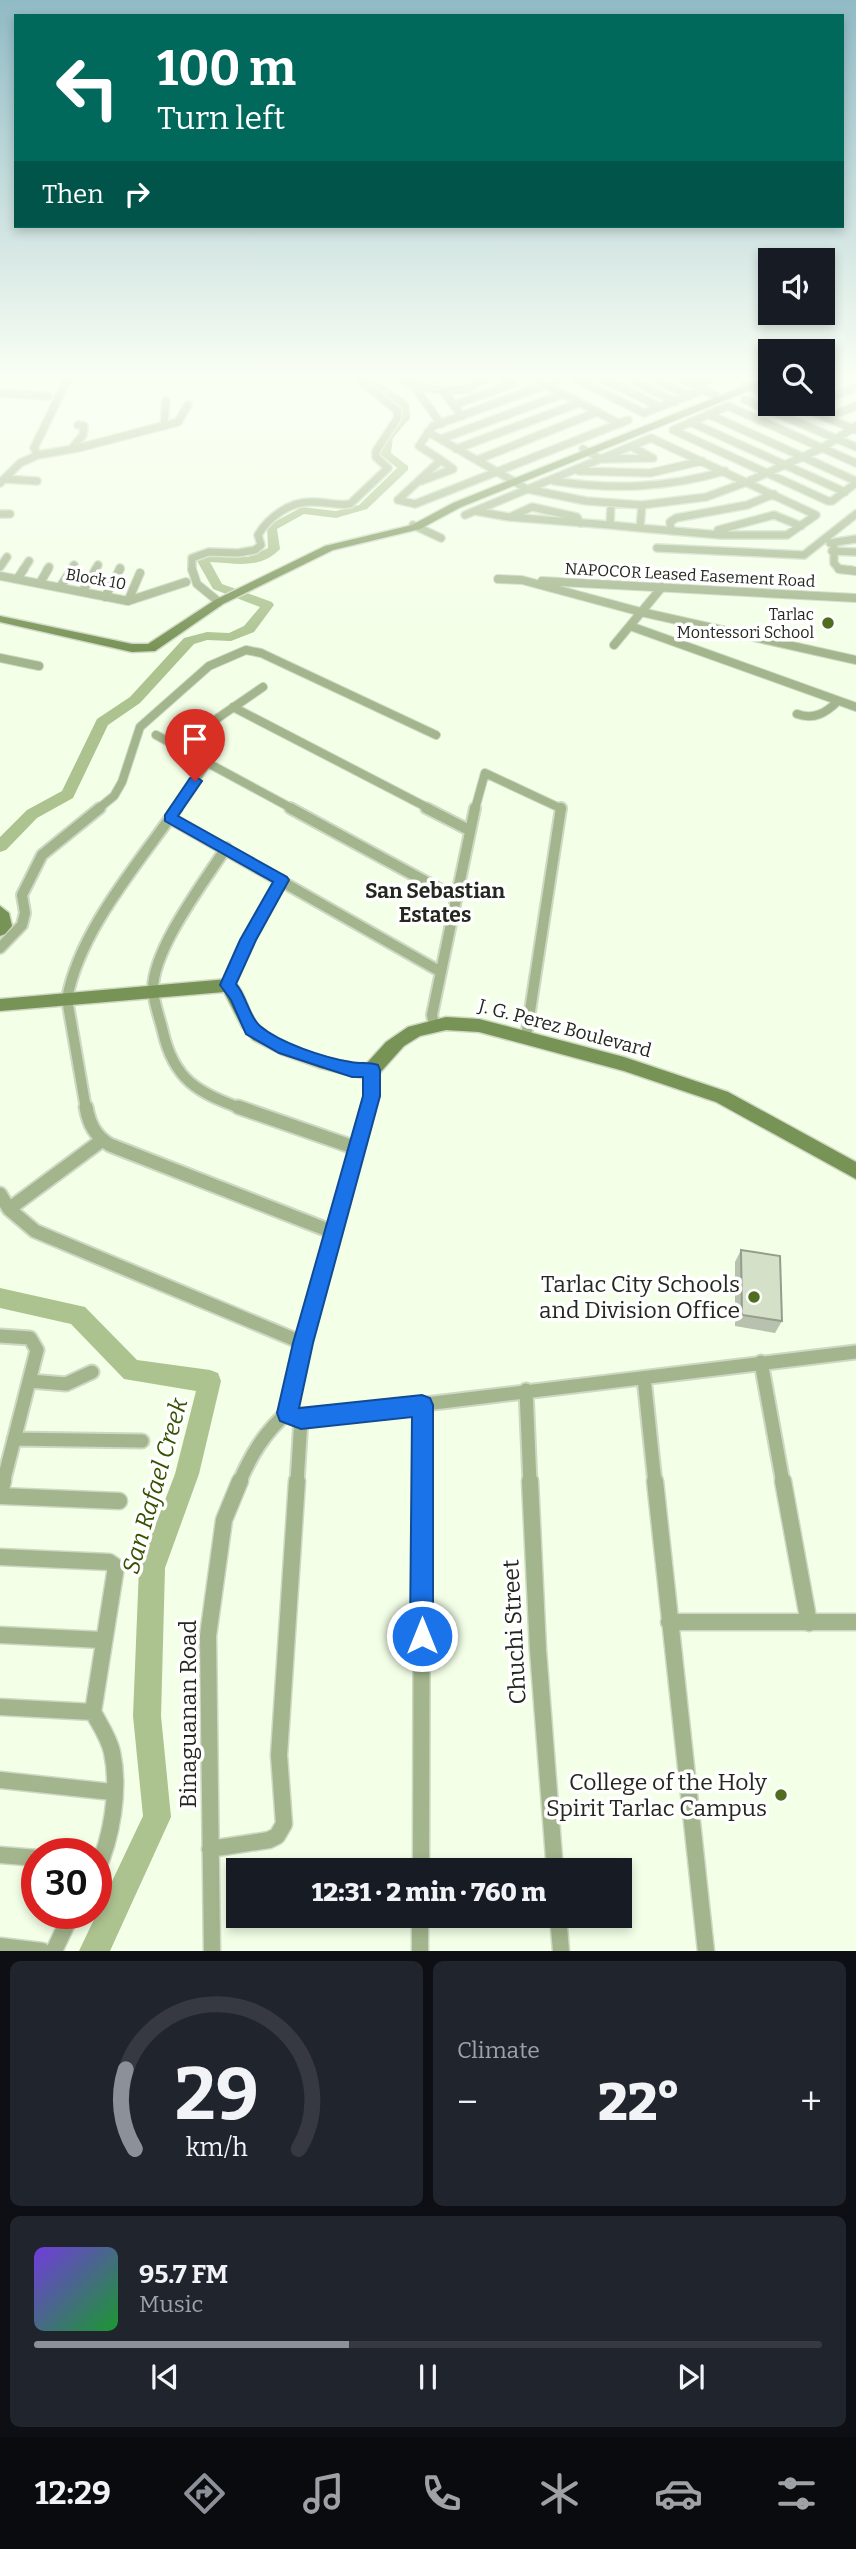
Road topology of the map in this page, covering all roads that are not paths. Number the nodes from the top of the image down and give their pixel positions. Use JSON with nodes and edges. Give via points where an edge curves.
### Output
{"nodes":[{"id":1,"x":387,"y":469,"type":"edge"},
{"id":2,"x":432,"y":469,"type":"edge"},
{"id":3,"x":453,"y":469,"type":"edge"},
{"id":4,"x":491,"y":469,"type":"edge"},
{"id":5,"x":503,"y":469,"type":"edge"},
{"id":6,"x":537,"y":469,"type":"edge"},
{"id":7,"x":664,"y":469,"type":"edge"},
{"id":8,"x":721,"y":469,"type":"edge"},
{"id":9,"x":756,"y":469,"type":"edge"},
{"id":10,"x":777,"y":469,"type":"edge"},
{"id":11,"x":795,"y":469,"type":"edge"},
{"id":12,"x":830,"y":469,"type":"edge"},
{"id":13,"x":576,"y":470,"type":"joint"},
{"id":14,"x":725,"y":471,"type":"junction"},
{"id":15,"x":496,"y":472,"type":"junction"},
{"id":16,"x":766,"y":474,"type":"junction"},
{"id":17,"x":510,"y":480,"type":"junction"},
{"id":18,"x":551,"y":480,"type":"junction"},
{"id":19,"x":2,"y":481,"type":"edge"},
{"id":20,"x":37,"y":481,"type":"dead end"},
{"id":21,"x":418,"y":482,"type":"junction"},
{"id":22,"x":747,"y":482,"type":"junction"},
{"id":23,"x":856,"y":482,"type":"edge"},
{"id":24,"x":527,"y":489,"type":"junction"},
{"id":25,"x":845,"y":492,"type":"junction"},
{"id":26,"x":774,"y":494,"type":"junction"},
{"id":27,"x":611,"y":503,"type":"junction"},
{"id":28,"x":642,"y":505,"type":"junction"},
{"id":29,"x":475,"y":511,"type":"junction"},
{"id":30,"x":0,"y":514,"type":"edge"},
{"id":31,"x":10,"y":514,"type":"dead end"},
{"id":32,"x":856,"y":514,"type":"edge"},
{"id":33,"x":466,"y":515,"type":"dead end"},
{"id":34,"x":509,"y":517,"type":"junction"},
{"id":35,"x":580,"y":523,"type":"junction"},
{"id":36,"x":610,"y":525,"type":"junction"},
{"id":37,"x":412,"y":526,"type":"junction"},
{"id":38,"x":801,"y":526,"type":"junction"},
{"id":39,"x":639,"y":528,"type":"junction"},
{"id":40,"x":671,"y":530,"type":"junction"},
{"id":41,"x":705,"y":533,"type":"junction"},
{"id":42,"x":441,"y":538,"type":"dead end"},
{"id":43,"x":856,"y":539,"type":"edge"},
{"id":44,"x":824,"y":541,"type":"junction"},
{"id":45,"x":657,"y":548,"type":"dead end"},
{"id":46,"x":833,"y":548,"type":"junction"},
{"id":47,"x":856,"y":552,"type":"edge"},
{"id":48,"x":7,"y":558,"type":"dead end"},
{"id":49,"x":29,"y":561,"type":"dead end"},
{"id":50,"x":74,"y":565,"type":"dead end"},
{"id":51,"x":98,"y":565,"type":"dead end"},
{"id":52,"x":0,"y":567,"type":"edge"},
{"id":53,"x":49,"y":567,"type":"dead end"},
{"id":54,"x":120,"y":568,"type":"dead end"},
{"id":55,"x":856,"y":571,"type":"edge"},
{"id":56,"x":140,"y":573,"type":"dead end"},
{"id":57,"x":0,"y":576,"type":"edge"},
{"id":58,"x":17,"y":579,"type":"junction"},
{"id":59,"x":498,"y":579,"type":"dead end"},
{"id":60,"x":522,"y":580,"type":"junction"},
{"id":61,"x":186,"y":582,"type":"dead end"},
{"id":62,"x":40,"y":583,"type":"junction"},
{"id":63,"x":60,"y":587,"type":"junction"},
{"id":64,"x":662,"y":587,"type":"junction"},
{"id":65,"x":82,"y":592,"type":"junction"},
{"id":66,"x":105,"y":597,"type":"junction"},
{"id":67,"x":856,"y":598,"type":"edge"},
{"id":68,"x":128,"y":601,"type":"junction"},
{"id":69,"x":221,"y":601,"type":"junction"},
{"id":70,"x":641,"y":612,"type":"junction"},
{"id":71,"x":0,"y":619,"type":"edge"},
{"id":72,"x":630,"y":626,"type":"junction"},
{"id":73,"x":614,"y":645,"type":"dead end"},
{"id":74,"x":0,"y":659,"type":"edge"},
{"id":75,"x":856,"y":660,"type":"edge"},
{"id":76,"x":39,"y":666,"type":"dead end"},
{"id":77,"x":262,"y":687,"type":"dead end"},
{"id":78,"x":838,"y":701,"type":"junction"},
{"id":79,"x":233,"y":707,"type":"junction"},
{"id":80,"x":856,"y":707,"type":"edge"},
{"id":81,"x":797,"y":714,"type":"dead end"},
{"id":82,"x":156,"y":735,"type":"dead end"},
{"id":83,"x":436,"y":735,"type":"dead end"},
{"id":84,"x":177,"y":746,"type":"junction"},
{"id":85,"x":208,"y":762,"type":"junction"},
{"id":86,"x":170,"y":818,"type":"junction"},
{"id":87,"x":469,"y":830,"type":"junction"},
{"id":88,"x":226,"y":848,"type":"junction"},
{"id":89,"x":281,"y":880,"type":"junction"},
{"id":90,"x":456,"y":898,"type":"junction"},
{"id":91,"x":0,"y":912,"type":"edge"},
{"id":92,"x":0,"y":930,"type":"edge"},
{"id":93,"x":0,"y":948,"type":"edge"},
{"id":94,"x":441,"y":972,"type":"junction"},
{"id":95,"x":228,"y":985,"type":"junction"},
{"id":96,"x":153,"y":991,"type":"junction"},
{"id":97,"x":67,"y":999,"type":"junction"},
{"id":98,"x":0,"y":1006,"type":"edge"},
{"id":99,"x":434,"y":1025,"type":"junction"},
{"id":100,"x":526,"y":1037,"type":"junction"},
{"id":101,"x":372,"y":1070,"type":"junction"},
{"id":102,"x":101,"y":1141,"type":"junction"},
{"id":103,"x":356,"y":1148,"type":"junction"},
{"id":104,"x":856,"y":1171,"type":"edge"},
{"id":105,"x":0,"y":1194,"type":"edge"},
{"id":106,"x":9,"y":1209,"type":"junction"},
{"id":107,"x":333,"y":1232,"type":"junction"},
{"id":108,"x":0,"y":1336,"type":"edge"},
{"id":109,"x":303,"y":1343,"type":"junction"},
{"id":110,"x":856,"y":1352,"type":"edge"},
{"id":111,"x":761,"y":1362,"type":"junction"},
{"id":112,"x":92,"y":1372,"type":"dead end"},
{"id":113,"x":644,"y":1378,"type":"junction"},
{"id":114,"x":30,"y":1381,"type":"junction"},
{"id":115,"x":526,"y":1390,"type":"junction"},
{"id":116,"x":422,"y":1405,"type":"junction"},
{"id":117,"x":294,"y":1416,"type":"junction"},
{"id":118,"x":14,"y":1439,"type":"junction"},
{"id":119,"x":142,"y":1441,"type":"dead end"},
{"id":120,"x":0,"y":1491,"type":"edge"},
{"id":121,"x":119,"y":1501,"type":"dead end"},
{"id":122,"x":0,"y":1557,"type":"edge"},
{"id":123,"x":669,"y":1622,"type":"junction"},
{"id":124,"x":856,"y":1622,"type":"edge"},
{"id":125,"x":809,"y":1623,"type":"junction"},
{"id":126,"x":0,"y":1635,"type":"edge"},
{"id":127,"x":102,"y":1640,"type":"junction"},
{"id":128,"x":0,"y":1707,"type":"edge"},
{"id":129,"x":93,"y":1712,"type":"junction"},
{"id":130,"x":0,"y":1780,"type":"edge"},
{"id":131,"x":112,"y":1793,"type":"junction"},
{"id":132,"x":103,"y":1838,"type":"edge"},
{"id":133,"x":210,"y":1849,"type":"junction"},
{"id":134,"x":0,"y":1855,"type":"edge"},
{"id":135,"x":21,"y":1857,"type":"edge"},
{"id":136,"x":421,"y":1858,"type":"edge"},
{"id":137,"x":554,"y":1858,"type":"edge"},
{"id":138,"x":420,"y":1928,"type":"edge"},
{"id":139,"x":559,"y":1928,"type":"edge"},
{"id":140,"x":64,"y":1929,"type":"edge"},
{"id":141,"x":0,"y":1946,"type":"edge"},
{"id":142,"x":42,"y":1951,"type":"edge"},
{"id":143,"x":54,"y":1951,"type":"edge"},
{"id":144,"x":212,"y":1951,"type":"edge"},
{"id":145,"x":420,"y":1951,"type":"edge"},
{"id":146,"x":561,"y":1951,"type":"edge"},
{"id":147,"x":706,"y":1951,"type":"edge"}],
"edges":[{"from":1,"to":69,"type":"street","via":[[350,504],[306,501],[276,515],[261,528],[258,549],[214,551],[192,558],[191,575],[200,588]]},
{"from":2,"to":21,"type":"street"},
{"from":3,"to":21,"type":"street"},
{"from":4,"to":15,"type":"street"},
{"from":5,"to":15,"type":"street"},
{"from":6,"to":17,"type":"street"},
{"from":7,"to":13,"type":"street"},
{"from":8,"to":14,"type":"street"},
{"from":9,"to":16,"type":"street"},
{"from":10,"to":16,"type":"street"},
{"from":11,"to":25,"type":"street"},
{"from":12,"to":23,"type":"street"},
{"from":13,"to":18,"type":"street"},
{"from":14,"to":18,"type":"street","via":[[679,485],[643,489]]},
{"from":14,"to":22,"type":"street"},
{"from":15,"to":17,"type":"street"},
{"from":15,"to":21,"type":"street","via":[[415,504],[398,500]]},
{"from":16,"to":22,"type":"street"},
{"from":16,"to":25,"type":"street","via":[[828,501]]},
{"from":17,"to":24,"type":"street"},
{"from":17,"to":37,"type":"street"},
{"from":18,"to":24,"type":"street"},
{"from":19,"to":20,"type":"street"},
{"from":22,"to":26,"type":"street"},
{"from":22,"to":28,"type":"street","via":[[706,497]]},
{"from":23,"to":25,"type":"street"},
{"from":24,"to":27,"type":"street"},
{"from":24,"to":29,"type":"street"},
{"from":26,"to":38,"type":"street","via":[[816,515]]},
{"from":26,"to":40,"type":"street","via":[[747,505],[676,518],[670,522]]},
{"from":27,"to":28,"type":"street"},
{"from":27,"to":36,"type":"street"},
{"from":28,"to":39,"type":"street"},
{"from":29,"to":33,"type":"street"},
{"from":29,"to":34,"type":"street"},
{"from":30,"to":31,"type":"street"},
{"from":32,"to":44,"type":"street"},
{"from":34,"to":35,"type":"street"},
{"from":34,"to":35,"type":"street","via":[[532,507],[577,517]]},
{"from":35,"to":36,"type":"street"},
{"from":36,"to":39,"type":"street"},
{"from":37,"to":42,"type":"street"},
{"from":37,"to":69,"type":"street","via":[[329,548]]},
{"from":38,"to":41,"type":"street","via":[[787,535]]},
{"from":38,"to":41,"type":"street","via":[[774,515]]},
{"from":39,"to":40,"type":"street"},
{"from":40,"to":41,"type":"street"},
{"from":43,"to":46,"type":"street"},
{"from":44,"to":45,"type":"street","via":[[804,555]]},
{"from":44,"to":46,"type":"street"},
{"from":46,"to":47,"type":"street"},
{"from":46,"to":55,"type":"street","via":[[839,569]]},
{"from":48,"to":52,"type":"street"},
{"from":49,"to":58,"type":"street"},
{"from":50,"to":63,"type":"street"},
{"from":51,"to":65,"type":"street"},
{"from":53,"to":62,"type":"street"},
{"from":54,"to":66,"type":"street"},
{"from":56,"to":68,"type":"street"},
{"from":57,"to":58,"type":"street","name":"Block 10"},
{"from":58,"to":62,"type":"street","name":"Block 10"},
{"from":59,"to":60,"type":"street"},
{"from":60,"to":64,"type":"street","name":"NAPOCOR Leased Easement Road"},
{"from":60,"to":70,"type":"street"},
{"from":61,"to":68,"type":"street","name":"Block 10"},
{"from":62,"to":63,"type":"street","name":"Block 10"},
{"from":63,"to":65,"type":"street","name":"Block 10"},
{"from":64,"to":67,"type":"street","name":"NAPOCOR Leased Easement Road"},
{"from":64,"to":70,"type":"street"},
{"from":65,"to":66,"type":"street","name":"Block 10"},
{"from":66,"to":68,"type":"street","name":"Block 10"},
{"from":69,"to":71,"type":"street","via":[[151,648],[132,648]]},
{"from":70,"to":72,"type":"street"},
{"from":70,"to":75,"type":"street"},
{"from":72,"to":73,"type":"street"},
{"from":72,"to":78,"type":"street"},
{"from":74,"to":76,"type":"street"},
{"from":77,"to":79,"type":"street"},
{"from":78,"to":80,"type":"street"},
{"from":78,"to":81,"type":"street","via":[[816,716]]},
{"from":79,"to":84,"type":"street"},
{"from":79,"to":87,"type":"street"},
{"from":82,"to":84,"type":"street"},
{"from":83,"to":93,"type":"street","via":[[261,653],[246,650],[209,666],[139,727],[114,796],[42,855],[22,895],[27,912],[24,924]]},
{"from":84,"to":85,"type":"street"},
{"from":85,"to":86,"type":"street"},
{"from":85,"to":90,"type":"street"},
{"from":86,"to":88,"type":"street"},
{"from":86,"to":97,"type":"street","via":[[94,928]]},
{"from":87,"to":90,"type":"street"},
{"from":87,"to":100,"type":"street","via":[[485,773],[562,808]]},
{"from":88,"to":89,"type":"street"},
{"from":88,"to":96,"type":"street","via":[[173,930]]},
{"from":89,"to":94,"type":"street"},
{"from":89,"to":95,"type":"street"},
{"from":90,"to":94,"type":"street"},
{"from":91,"to":92,"type":"street","via":[[4,917]]},
{"from":94,"to":99,"type":"street"},
{"from":95,"to":96,"type":"street"},
{"from":95,"to":101,"type":"street","via":[[252,1030],[264,1038],[352,1070]]},
{"from":96,"to":97,"type":"street"},
{"from":96,"to":103,"type":"street","via":[[167,1054],[186,1081],[209,1097]]},
{"from":97,"to":98,"type":"street"},
{"from":97,"to":102,"type":"street","via":[[88,1118]]},
{"from":99,"to":100,"type":"street","name":"J. G. Perez Boulevard","via":[[469,1023]]},
{"from":99,"to":101,"type":"street","name":"J. G. Perez Boulevard","via":[[396,1041]]},
{"from":100,"to":104,"type":"street","name":"J. G. Perez Boulevard","via":[[626,1063],[722,1097]]},
{"from":101,"to":103,"type":"street","via":[[371,1096]]},
{"from":102,"to":106,"type":"street"},
{"from":102,"to":107,"type":"street"},
{"from":103,"to":107,"type":"street"},
{"from":105,"to":106,"type":"street"},
{"from":106,"to":109,"type":"street","via":[[36,1231]]},
{"from":107,"to":109,"type":"street"},
{"from":108,"to":114,"type":"street","via":[[34,1342],[37,1350]]},
{"from":109,"to":117,"type":"street"},
{"from":110,"to":111,"type":"street"},
{"from":111,"to":113,"type":"street"},
{"from":111,"to":125,"type":"street"},
{"from":112,"to":114,"type":"street","via":[[66,1384]]},
{"from":113,"to":115,"type":"street"},
{"from":113,"to":123,"type":"street"},
{"from":114,"to":118,"type":"street"},
{"from":115,"to":116,"type":"street"},
{"from":115,"to":137,"type":"street","name":"Chuchi Street","via":[[538,1650]]},
{"from":116,"to":117,"type":"street"},
{"from":116,"to":136,"type":"street"},
{"from":117,"to":133,"type":"street","name":"Binaguanan Road","via":[[268,1429],[251,1455],[224,1520],[208,1636]]},
{"from":117,"to":133,"type":"street","via":[[278,1755],[284,1824],[269,1840]]},
{"from":118,"to":119,"type":"street"},
{"from":118,"to":120,"type":"street"},
{"from":120,"to":121,"type":"street"},
{"from":122,"to":127,"type":"street","via":[[109,1562],[116,1567]]},
{"from":123,"to":125,"type":"street"},
{"from":123,"to":147,"type":"street"},
{"from":124,"to":125,"type":"street"},
{"from":126,"to":127,"type":"street"},
{"from":127,"to":129,"type":"street"},
{"from":128,"to":129,"type":"street"},
{"from":129,"to":131,"type":"street","via":[[114,1759]]},
{"from":130,"to":131,"type":"street"},
{"from":131,"to":132,"type":"street"},
{"from":133,"to":144,"type":"street","name":"Binaguanan Road"},
{"from":134,"to":135,"type":"street"},
{"from":138,"to":145,"type":"street"},
{"from":139,"to":146,"type":"street"},
{"from":140,"to":143,"type":"street"},
{"from":141,"to":142,"type":"street"}]}
